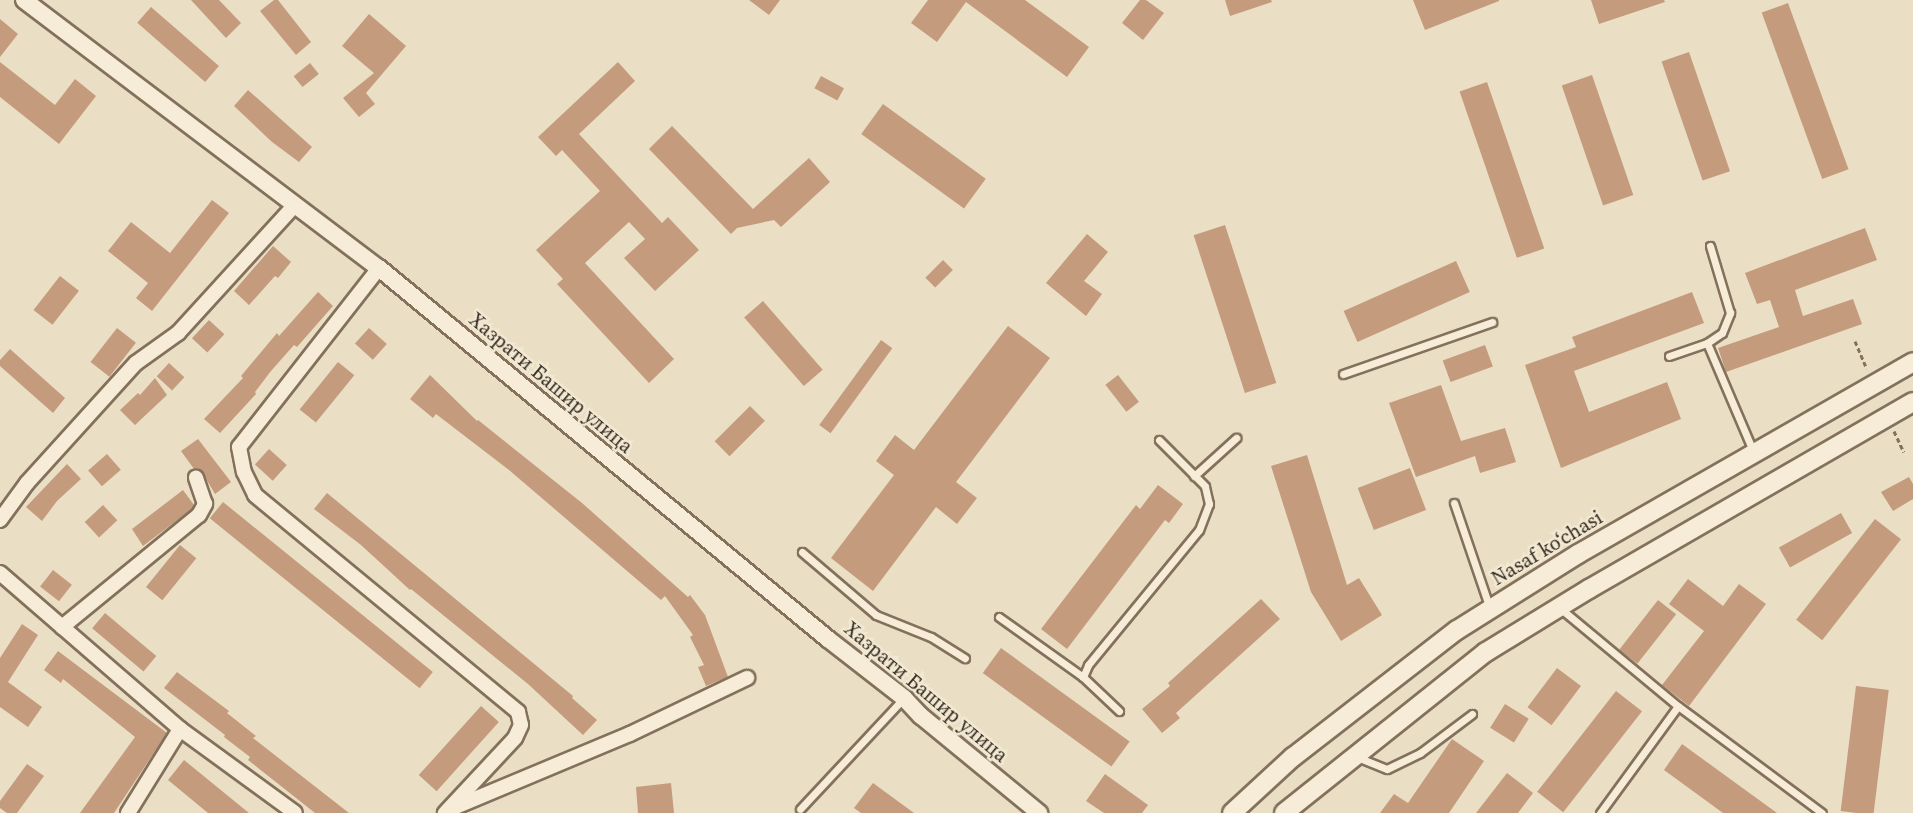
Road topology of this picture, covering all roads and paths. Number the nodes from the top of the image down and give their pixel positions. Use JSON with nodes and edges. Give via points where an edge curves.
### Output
{"nodes":[{"id":1,"x":24,"y":0,"type":"edge"},
{"id":2,"x":295,"y":205,"type":"junction"},
{"id":3,"x":1710,"y":246,"type":"dead end"},
{"id":4,"x":379,"y":268,"type":"junction"},
{"id":5,"x":1492,"y":322,"type":"dead end"},
{"id":6,"x":1855,"y":341,"type":"dead end"},
{"id":7,"x":1707,"y":343,"type":"junction"},
{"id":8,"x":1669,"y":356,"type":"dead end"},
{"id":9,"x":1913,"y":362,"type":"edge"},
{"id":10,"x":1867,"y":369,"type":"dead end"},
{"id":11,"x":1343,"y":374,"type":"dead end"},
{"id":12,"x":1913,"y":402,"type":"edge"},
{"id":13,"x":1894,"y":431,"type":"dead end"},
{"id":14,"x":1236,"y":438,"type":"dead end"},
{"id":15,"x":1159,"y":440,"type":"dead end"},
{"id":16,"x":1753,"y":452,"type":"junction"},
{"id":17,"x":1904,"y":452,"type":"dead end"},
{"id":18,"x":1194,"y":476,"type":"junction"},
{"id":19,"x":196,"y":478,"type":"dead end"},
{"id":20,"x":1454,"y":503,"type":"dead end"},
{"id":21,"x":0,"y":520,"type":"edge"},
{"id":22,"x":802,"y":552,"type":"dead end"},
{"id":23,"x":0,"y":573,"type":"edge"},
{"id":24,"x":1559,"y":607,"type":"junction"},
{"id":25,"x":1490,"y":609,"type":"junction"},
{"id":26,"x":999,"y":617,"type":"dead end"},
{"id":27,"x":62,"y":627,"type":"junction"},
{"id":28,"x":965,"y":658,"type":"dead end"},
{"id":29,"x":1083,"y":677,"type":"junction"},
{"id":30,"x":747,"y":678,"type":"dead end"},
{"id":31,"x":904,"y":698,"type":"junction"},
{"id":32,"x":1678,"y":706,"type":"junction"},
{"id":33,"x":1119,"y":711,"type":"dead end"},
{"id":34,"x":1472,"y":714,"type":"dead end"},
{"id":35,"x":180,"y":729,"type":"junction"},
{"id":36,"x":1355,"y":756,"type":"junction"},
{"id":37,"x":800,"y":809,"type":"dead end"},
{"id":38,"x":446,"y":812,"type":"edge"},
{"id":39,"x":128,"y":813,"type":"edge"},
{"id":40,"x":295,"y":813,"type":"edge"},
{"id":41,"x":1039,"y":813,"type":"edge"},
{"id":42,"x":1232,"y":813,"type":"edge"},
{"id":43,"x":1284,"y":813,"type":"edge"},
{"id":44,"x":1600,"y":813,"type":"edge"},
{"id":45,"x":1822,"y":813,"type":"edge"}],
"edges":[{"from":1,"to":2,"type":"street","name":"Хазрати Башир улица"},
{"from":2,"to":4,"type":"street","name":"Хазрати Башир улица"},
{"from":2,"to":21,"type":"street","via":[[178,333],[136,363],[27,483]]},
{"from":3,"to":7,"type":"lane","via":[[1730,313],[1722,333]]},
{"from":4,"to":31,"type":"street","name":"Хазрати Башир улица"},
{"from":4,"to":38,"type":"street","via":[[239,447],[244,472],[255,495],[518,712],[520,725],[515,738]]},
{"from":5,"to":11,"type":"lane"},
{"from":6,"to":10,"type":"path"},
{"from":7,"to":8,"type":"lane"},
{"from":7,"to":16,"type":"lane"},
{"from":9,"to":16,"type":"main road","name":"Nasaf ko‘chasi"},
{"from":12,"to":24,"type":"main road"},
{"from":13,"to":17,"type":"path"},
{"from":14,"to":18,"type":"lane"},
{"from":15,"to":18,"type":"lane"},
{"from":16,"to":25,"type":"main road","name":"Nasaf ko‘chasi"},
{"from":18,"to":29,"type":"lane","via":[[1205,486],[1209,504],[1199,530],[1088,665]]},
{"from":19,"to":27,"type":"street","via":[[205,504],[199,516]]},
{"from":20,"to":25,"type":"lane"},
{"from":22,"to":28,"type":"lane","via":[[876,615],[931,637]]},
{"from":23,"to":27,"type":"street"},
{"from":24,"to":32,"type":"lane"},
{"from":24,"to":36,"type":"main road","via":[[1486,652]]},
{"from":25,"to":42,"type":"main road","name":"Nasaf ko‘chasi","via":[[1457,630],[1293,757]]},
{"from":26,"to":29,"type":"lane"},
{"from":27,"to":35,"type":"street"},
{"from":29,"to":33,"type":"lane"},
{"from":30,"to":38,"type":"street","via":[[630,734]]},
{"from":31,"to":37,"type":"lane"},
{"from":31,"to":41,"type":"street","name":"Хазрати Башир улица"},
{"from":32,"to":44,"type":"lane"},
{"from":32,"to":45,"type":"lane"},
{"from":34,"to":36,"type":"lane","via":[[1420,753],[1386,769]]},
{"from":35,"to":39,"type":"street"},
{"from":35,"to":40,"type":"street"},
{"from":36,"to":43,"type":"main road"}]}
